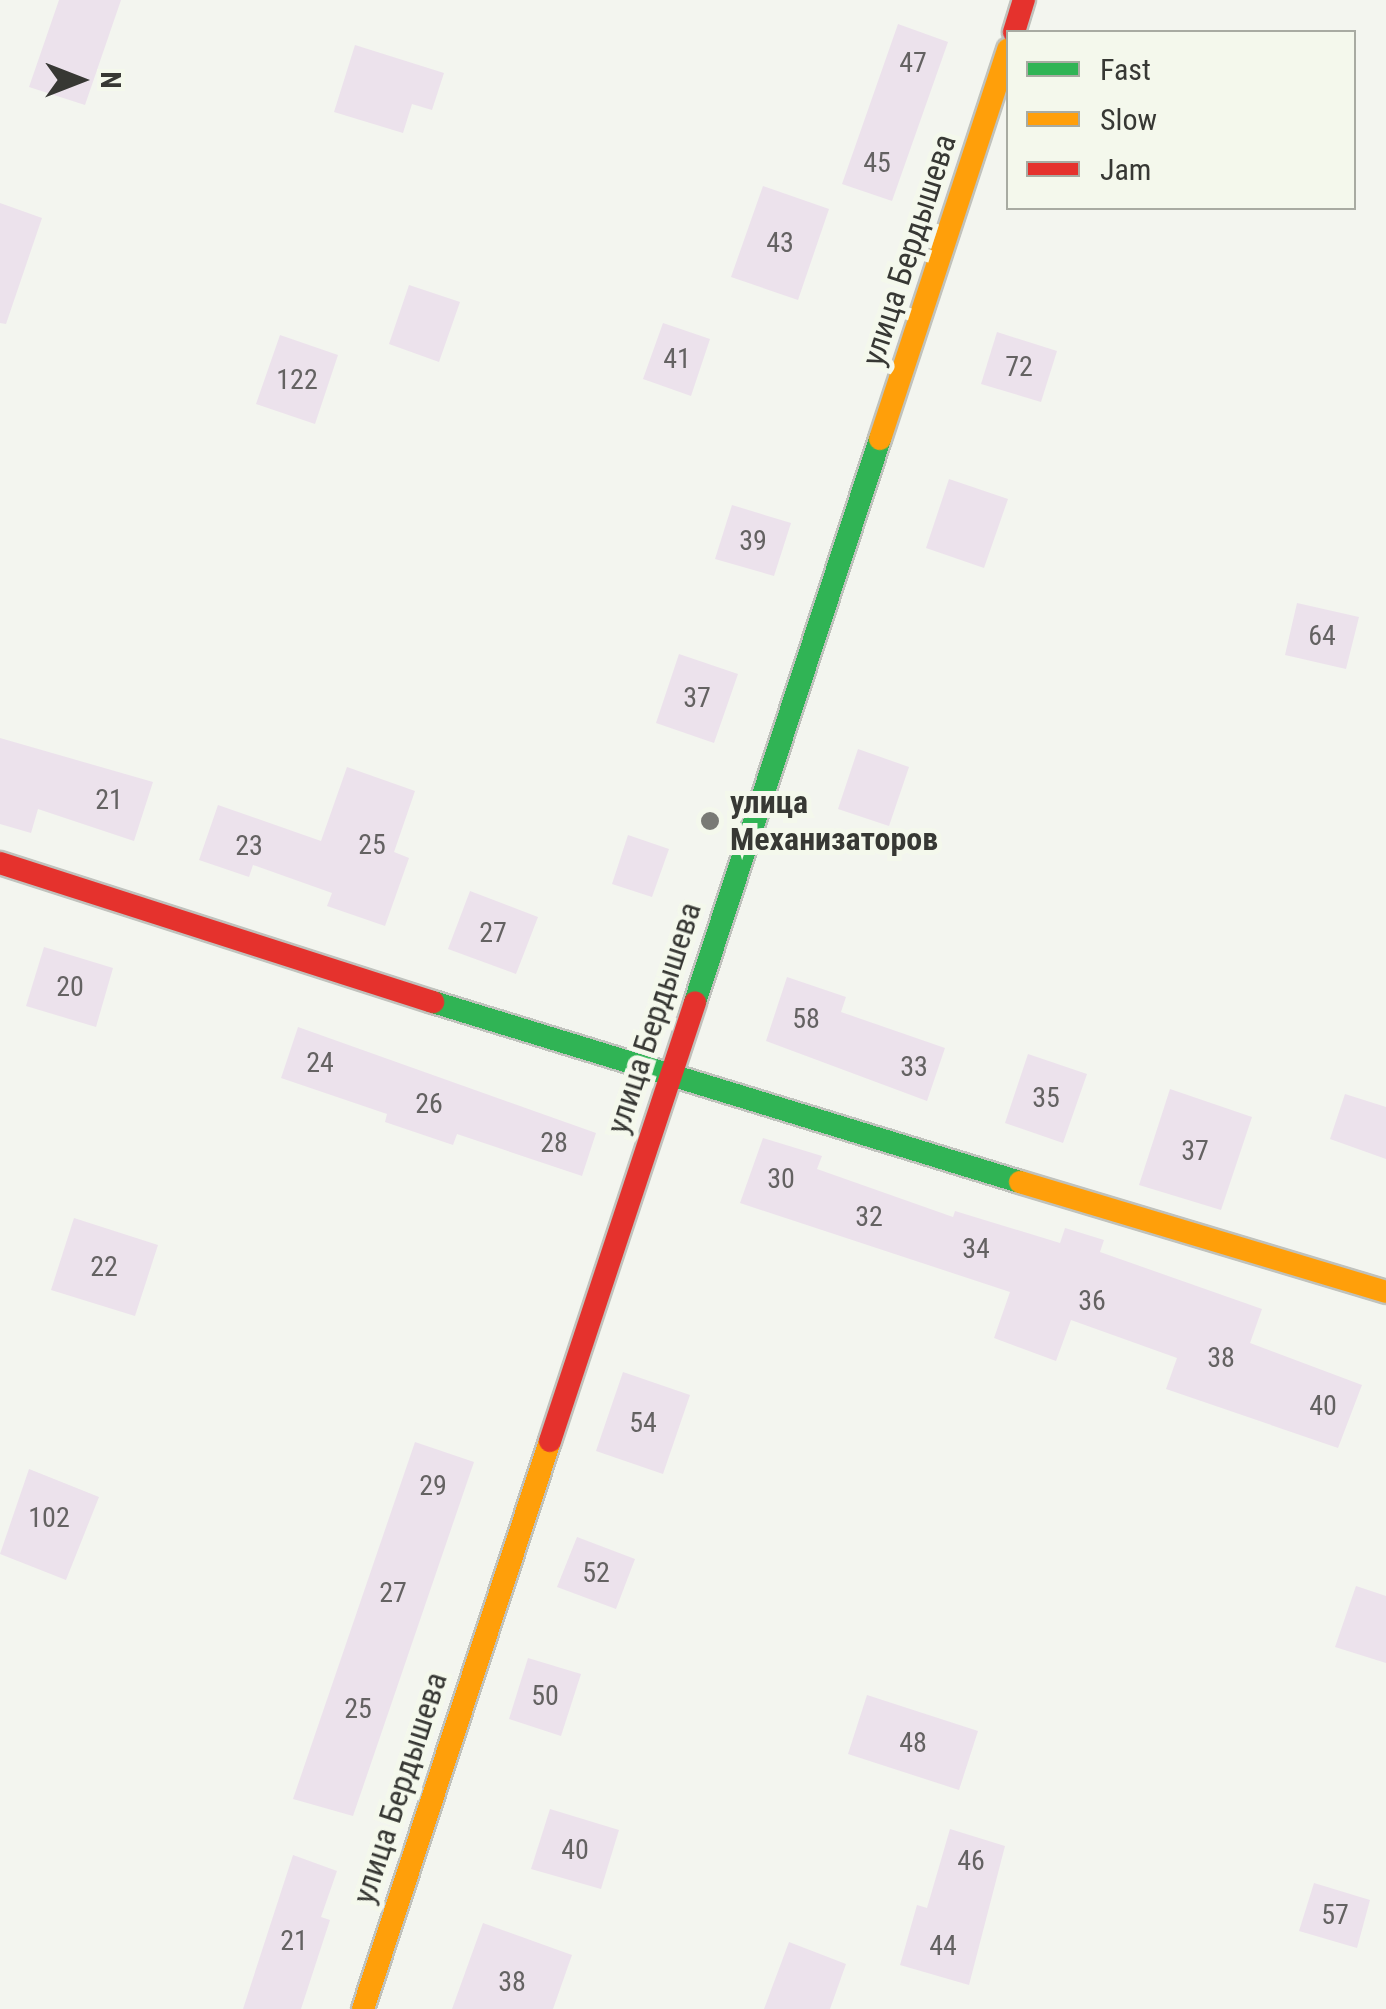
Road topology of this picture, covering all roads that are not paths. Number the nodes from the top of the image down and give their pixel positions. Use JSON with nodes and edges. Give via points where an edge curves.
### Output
{"nodes":[{"id":1,"x":1024,"y":0,"type":"edge"},
{"id":2,"x":1015,"y":30,"type":"edge"},
{"id":3,"x":1006,"y":55,"type":"edge"},
{"id":4,"x":0,"y":862,"type":"edge"},
{"id":5,"x":669,"y":1077,"type":"junction"},
{"id":6,"x":1386,"y":1292,"type":"edge"},
{"id":7,"x":363,"y":2009,"type":"edge"}],
"edges":[{"from":1,"to":2,"type":"street"},
{"from":3,"to":5,"type":"street","name":"улица Бердышева"},
{"from":4,"to":5,"type":"street"},
{"from":5,"to":6,"type":"street"},
{"from":5,"to":7,"type":"street","name":"улица Бердышева"}]}
